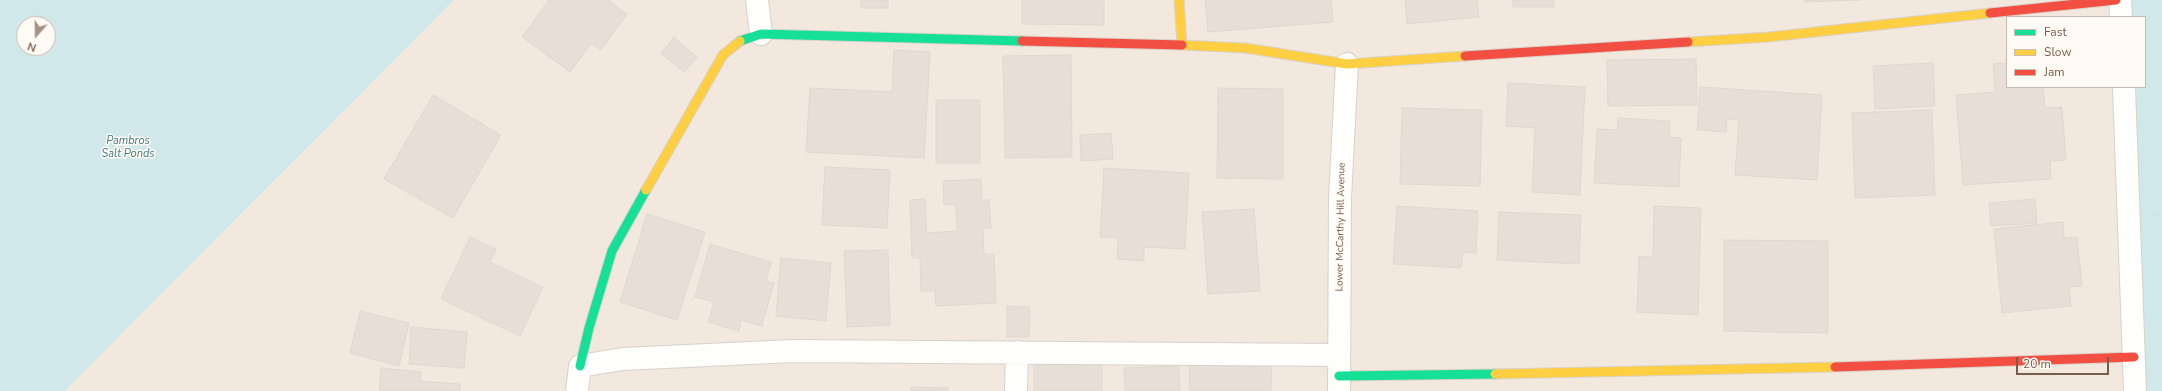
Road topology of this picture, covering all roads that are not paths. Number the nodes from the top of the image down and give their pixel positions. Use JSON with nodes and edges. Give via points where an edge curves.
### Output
{"nodes":[{"id":1,"x":757,"y":0,"type":"edge"},
{"id":2,"x":1179,"y":0,"type":"edge"},
{"id":3,"x":2116,"y":0,"type":"edge"},
{"id":4,"x":2120,"y":0,"type":"edge"},
{"id":5,"x":2121,"y":16,"type":"edge"},
{"id":6,"x":761,"y":34,"type":"junction"},
{"id":7,"x":1182,"y":45,"type":"junction"},
{"id":8,"x":1347,"y":64,"type":"junction"},
{"id":9,"x":2124,"y":88,"type":"edge"},
{"id":10,"x":1017,"y":352,"type":"junction"},
{"id":11,"x":2134,"y":357,"type":"junction"},
{"id":12,"x":580,"y":366,"type":"junction"},
{"id":13,"x":1339,"y":374,"type":"edge"},
{"id":14,"x":576,"y":391,"type":"edge"},
{"id":15,"x":1016,"y":391,"type":"edge"},
{"id":16,"x":2135,"y":391,"type":"edge"}],
"edges":[{"from":1,"to":6,"type":"street"},
{"from":2,"to":7,"type":"street"},
{"from":3,"to":8,"type":"street","via":[[1769,37]]},
{"from":4,"to":5,"type":"street"},
{"from":6,"to":7,"type":"street"},
{"from":6,"to":12,"type":"street","via":[[741,40],[723,55],[612,251]]},
{"from":7,"to":8,"type":"street","via":[[1245,48]]},
{"from":8,"to":13,"type":"street","name":"Lower McCarthy Hill Avenue","via":[[1340,198]]},
{"from":9,"to":11,"type":"street"},
{"from":10,"to":12,"type":"street","via":[[792,351],[623,359]]},
{"from":10,"to":13,"type":"street"},
{"from":10,"to":15,"type":"street"},
{"from":11,"to":13,"type":"street","via":[[1758,370]]},
{"from":11,"to":16,"type":"street"},
{"from":12,"to":14,"type":"street"}]}
